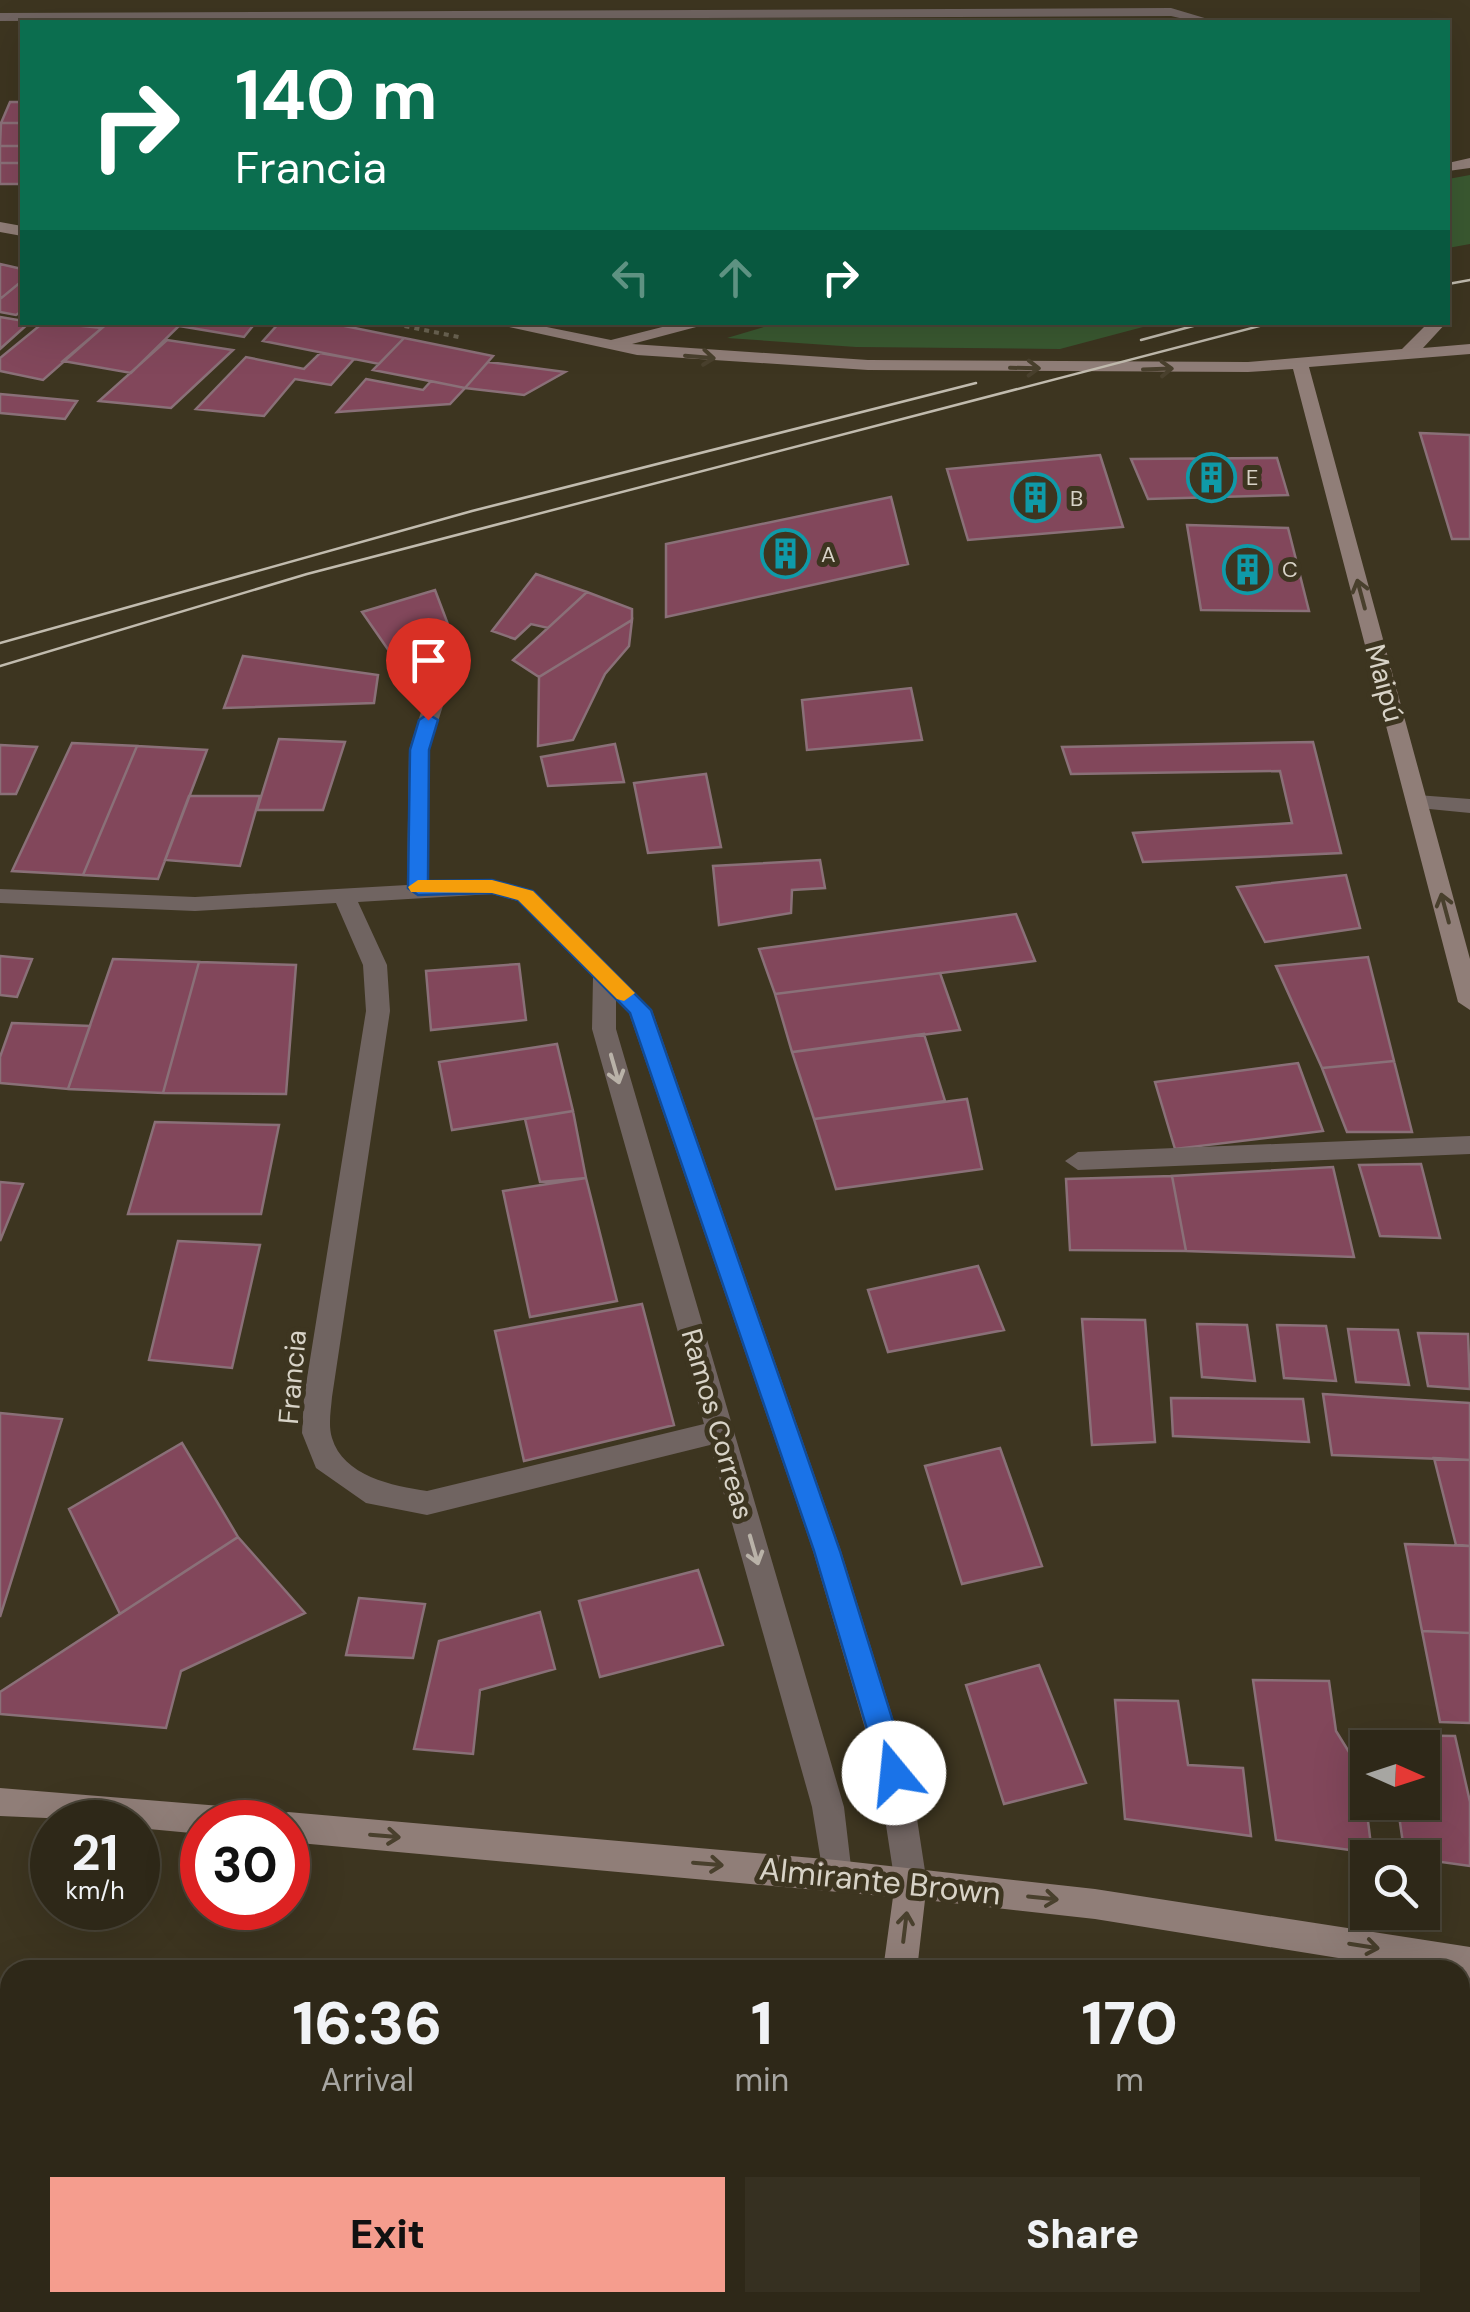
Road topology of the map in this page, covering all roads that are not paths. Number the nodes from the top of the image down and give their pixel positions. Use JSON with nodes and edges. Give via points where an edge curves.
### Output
{"nodes":[{"id":1,"x":1011,"y":6,"type":"edge"},
{"id":2,"x":523,"y":12,"type":"edge"},
{"id":3,"x":0,"y":16,"type":"edge"},
{"id":4,"x":1205,"y":20,"type":"edge"},
{"id":5,"x":508,"y":325,"type":"edge"},
{"id":6,"x":693,"y":325,"type":"edge"},
{"id":7,"x":1437,"y":325,"type":"edge"},
{"id":8,"x":604,"y":345,"type":"junction"},
{"id":9,"x":1470,"y":349,"type":"edge"},
{"id":10,"x":1404,"y":357,"type":"junction"},
{"id":11,"x":1300,"y":364,"type":"junction"},
{"id":12,"x":438,"y":690,"type":"dead end"},
{"id":13,"x":1417,"y":802,"type":"junction"},
{"id":14,"x":1470,"y":806,"type":"edge"},
{"id":15,"x":418,"y":888,"type":"junction"},
{"id":16,"x":0,"y":896,"type":"edge"},
{"id":17,"x":344,"y":896,"type":"junction"},
{"id":18,"x":605,"y":974,"type":"junction"},
{"id":19,"x":1470,"y":1002,"type":"edge"},
{"id":20,"x":1470,"y":1146,"type":"edge"},
{"id":21,"x":1078,"y":1161,"type":"dead end"},
{"id":22,"x":720,"y":1431,"type":"junction"},
{"id":23,"x":0,"y":1802,"type":"edge"},
{"id":24,"x":180,"y":1817,"type":"edge"},
{"id":25,"x":310,"y":1829,"type":"edge"},
{"id":26,"x":836,"y":1875,"type":"junction"},
{"id":27,"x":911,"y":1884,"type":"junction"},
{"id":28,"x":901,"y":1960,"type":"edge"},
{"id":29,"x":1451,"y":1960,"type":"edge"}],
"edges":[{"from":1,"to":2,"type":"street"},
{"from":1,"to":4,"type":"street"},
{"from":2,"to":3,"type":"street"},
{"from":5,"to":8,"type":"street"},
{"from":6,"to":8,"type":"street"},
{"from":7,"to":10,"type":"street"},
{"from":8,"to":11,"type":"street","one_way":true,"via":[[868,365]]},
{"from":9,"to":10,"type":"street"},
{"from":10,"to":11,"type":"street"},
{"from":13,"to":11,"type":"street","name":"Maipú","one_way":true},
{"from":12,"to":15,"type":"street","via":[[419,750]]},
{"from":13,"to":14,"type":"street"},
{"from":19,"to":13,"type":"street","name":"Maipú","one_way":true},
{"from":15,"to":17,"type":"street","name":"Ramos Correas"},
{"from":15,"to":18,"type":"street","name":"Ramos Correas","via":[[492,886],[526,896]]},
{"from":16,"to":17,"type":"street","name":"Ramos Correas","via":[[195,904]]},
{"from":17,"to":22,"type":"street","name":"Francia","via":[[375,965],[378,1011],[318,1397],[316,1432],[326,1460],[376,1495],[427,1504]]},
{"from":18,"to":22,"type":"street","name":"Ramos Correas","one_way":true,"via":[[604,1030]]},
{"from":18,"to":27,"type":"street","name":"Ramos Correas","via":[[640,1010],[827,1551],[894,1773]]},
{"from":20,"to":21,"type":"street"},
{"from":22,"to":26,"type":"street","name":"Ramos Correas","one_way":true,"via":[[828,1807]]},
{"from":23,"to":24,"type":"street"},
{"from":25,"to":26,"type":"street","name":"Almirante Brown","one_way":true},
{"from":26,"to":27,"type":"street","name":"Almirante Brown"},
{"from":28,"to":27,"type":"street","one_way":true},
{"from":27,"to":29,"type":"street","name":"Almirante Brown","one_way":true,"via":[[1095,1904]]}]}
